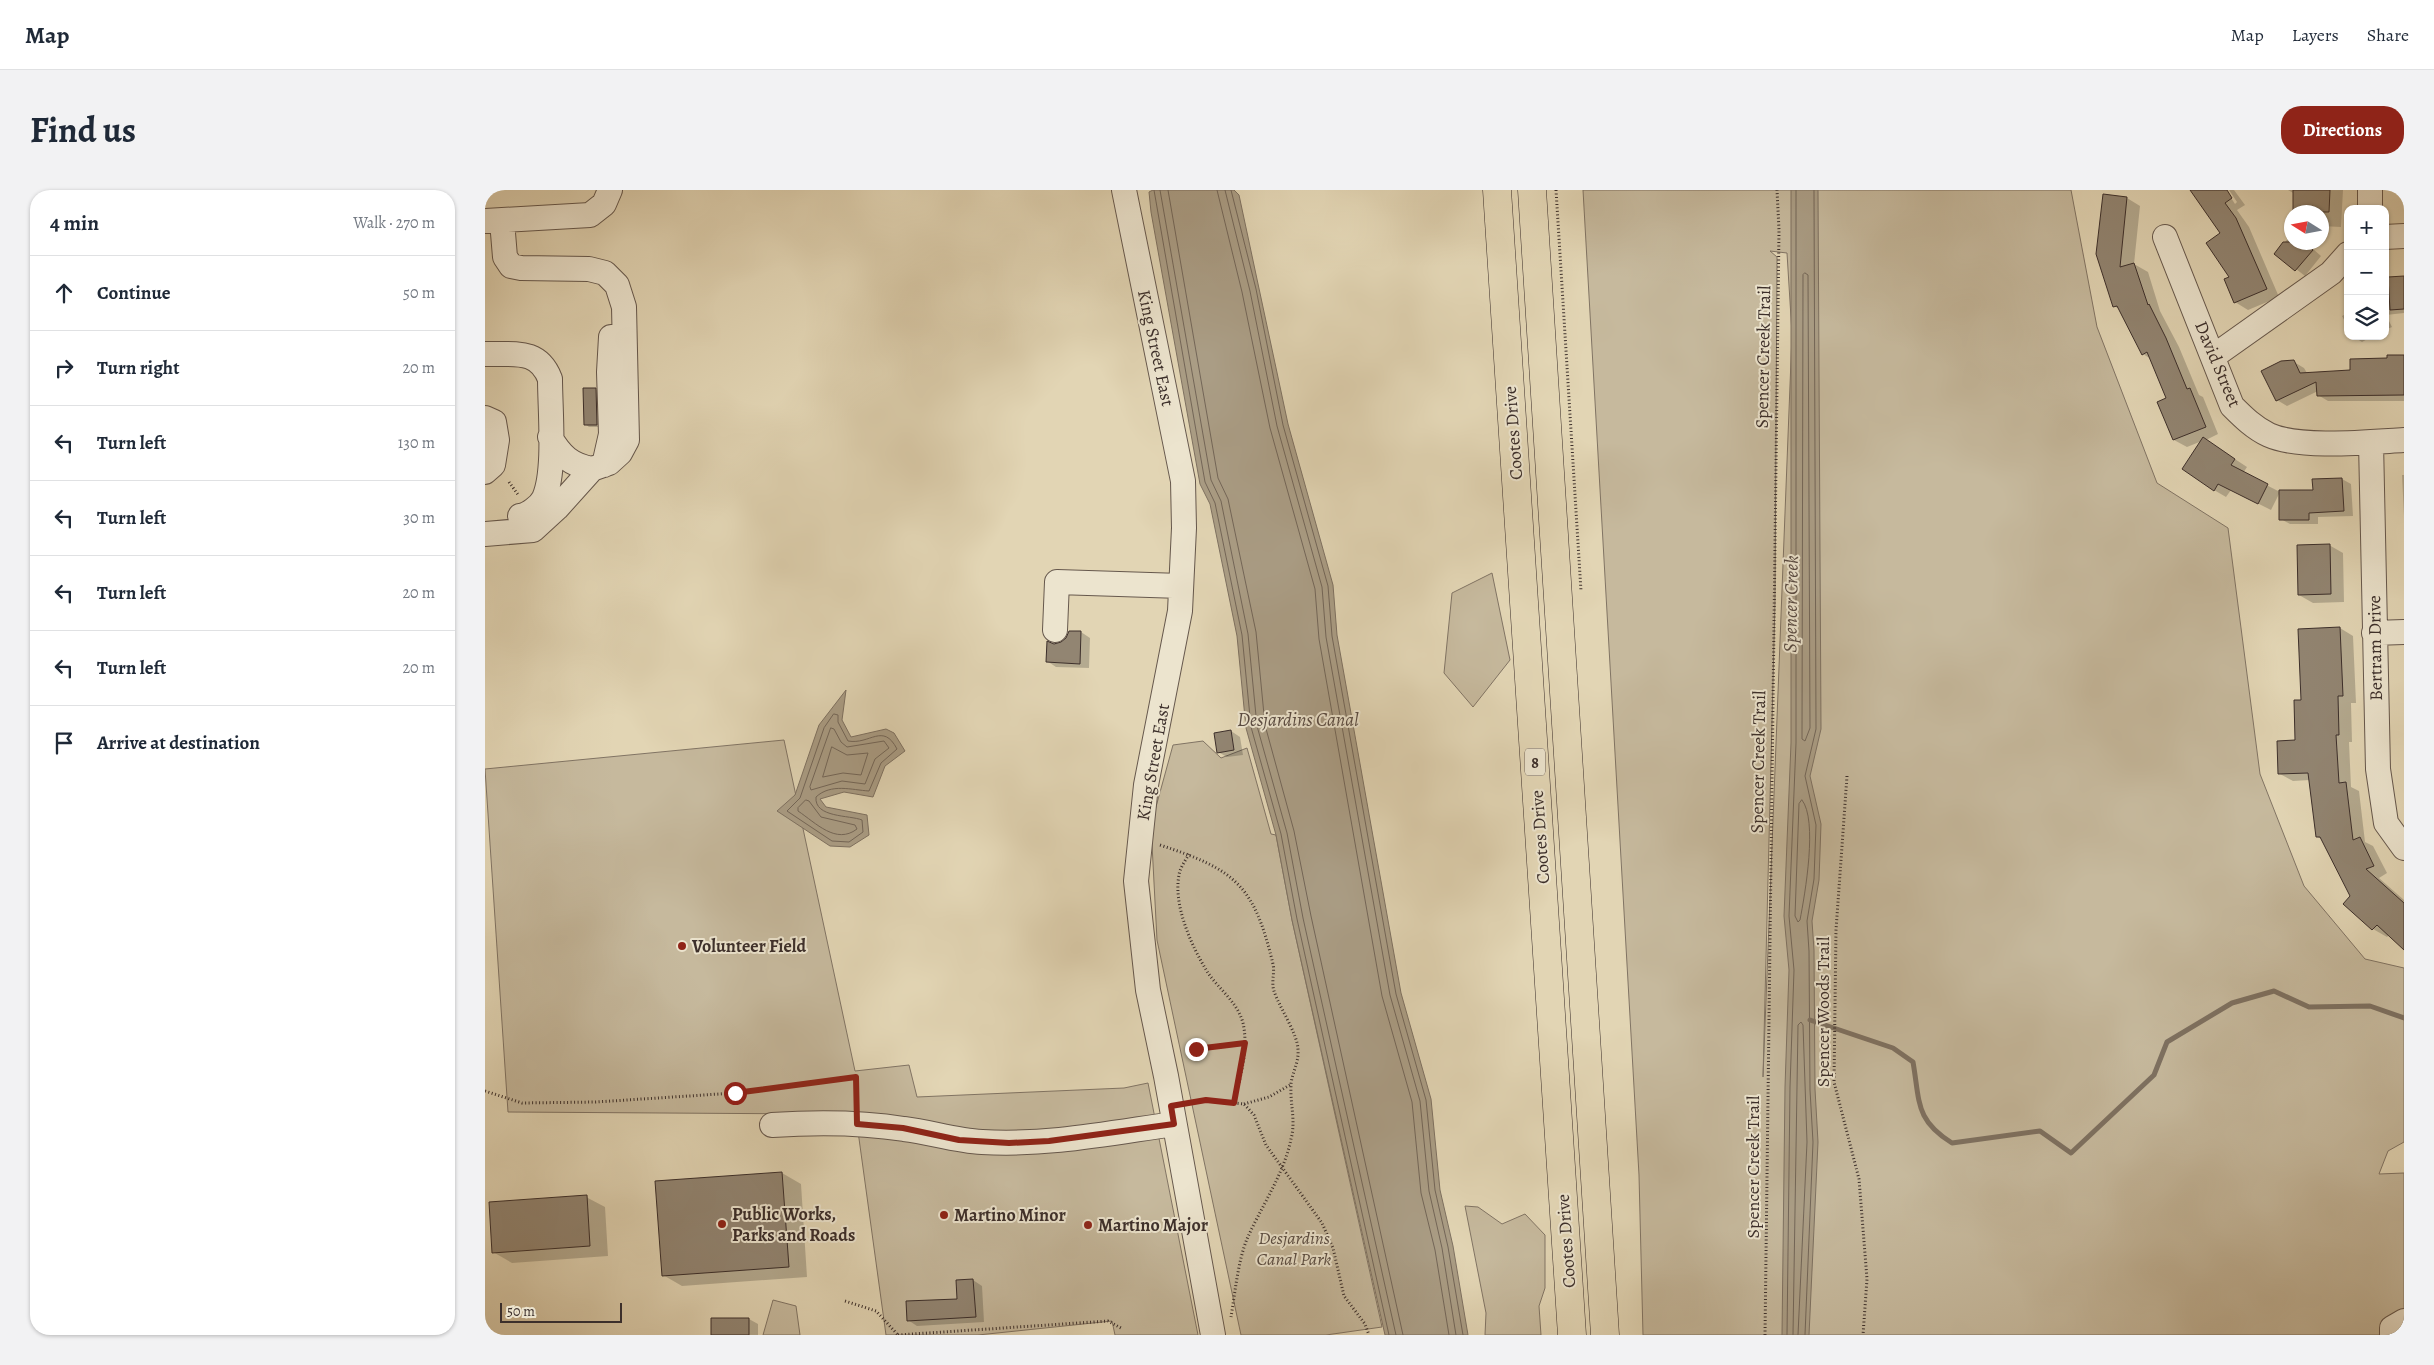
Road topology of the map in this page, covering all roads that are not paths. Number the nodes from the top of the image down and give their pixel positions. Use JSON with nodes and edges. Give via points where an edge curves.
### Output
{"nodes":[{"id":1,"x":610,"y":190,"type":"edge"},
{"id":2,"x":1124,"y":190,"type":"edge"},
{"id":3,"x":1497,"y":190,"type":"edge"},
{"id":4,"x":1532,"y":190,"type":"edge"},
{"id":5,"x":2370,"y":190,"type":"edge"},
{"id":6,"x":2370,"y":205,"type":"edge"},
{"id":7,"x":493,"y":221,"type":"edge"},
{"id":8,"x":2404,"y":236,"type":"edge"},
{"id":9,"x":2165,"y":237,"type":"dead end"},
{"id":10,"x":2389,"y":237,"type":"edge"},
{"id":11,"x":2344,"y":258,"type":"edge"},
{"id":12,"x":485,"y":354,"type":"edge"},
{"id":13,"x":2214,"y":356,"type":"junction"},
{"id":14,"x":485,"y":418,"type":"edge"},
{"id":15,"x":550,"y":438,"type":"junction"},
{"id":16,"x":2404,"y":440,"type":"edge"},
{"id":17,"x":2371,"y":442,"type":"junction"},
{"id":18,"x":598,"y":467,"type":"junction"},
{"id":19,"x":485,"y":472,"type":"edge"},
{"id":20,"x":485,"y":517,"type":"edge"},
{"id":21,"x":485,"y":534,"type":"edge"},
{"id":22,"x":1181,"y":586,"type":"junction"},
{"id":23,"x":1055,"y":630,"type":"dead end"},
{"id":24,"x":2404,"y":632,"type":"edge"},
{"id":25,"x":2374,"y":633,"type":"junction"},
{"id":26,"x":2404,"y":848,"type":"edge"},
{"id":27,"x":1172,"y":1115,"type":"junction"},
{"id":28,"x":772,"y":1126,"type":"dead end"},
{"id":29,"x":2404,"y":1321,"type":"edge"},
{"id":30,"x":1212,"y":1328,"type":"edge"},
{"id":31,"x":1572,"y":1335,"type":"edge"},
{"id":32,"x":1605,"y":1335,"type":"edge"},
{"id":33,"x":2391,"y":1335,"type":"edge"}],
"edges":[{"from":1,"to":7,"type":"street","via":[[604,204],[590,215]]},
{"from":2,"to":22,"type":"street","name":"King Street East","via":[[1183,482]]},
{"from":3,"to":31,"type":"main road","name":"Cootes Drive","number":"8"},
{"from":4,"to":32,"type":"main road","name":"Cootes Drive","number":"8"},
{"from":5,"to":6,"type":"street"},
{"from":7,"to":18,"type":"street","via":[[511,266],[589,269],[605,274],[618,288],[624,307],[627,440],[620,453]]},
{"from":8,"to":10,"type":"street"},
{"from":9,"to":13,"type":"street","name":"David Street"},
{"from":11,"to":13,"type":"street","via":[[2331,273]]},
{"from":12,"to":15,"type":"street","via":[[531,356],[545,366],[550,379]]},
{"from":13,"to":17,"type":"street","name":"David Street","via":[[2232,406],[2247,422],[2269,435],[2298,442]]},
{"from":14,"to":19,"type":"street","via":[[494,422],[497,440],[493,465]]},
{"from":15,"to":18,"type":"street","via":[[561,455],[577,466]]},
{"from":15,"to":20,"type":"street","via":[[549,471],[543,500],[526,516]]},
{"from":16,"to":17,"type":"street","name":"David Street"},
{"from":17,"to":25,"type":"street","name":"Bertram Drive"},
{"from":18,"to":21,"type":"street","via":[[533,530]]},
{"from":22,"to":23,"type":"street","via":[[1057,582]]},
{"from":22,"to":27,"type":"street","name":"King Street East","via":[[1180,611],[1146,785],[1135,880],[1148,990]]},
{"from":24,"to":25,"type":"street"},
{"from":25,"to":26,"type":"street","name":"Bertram Drive","via":[[2380,789],[2386,823]]},
{"from":27,"to":28,"type":"street","via":[[1049,1141],[1009,1143],[959,1140],[913,1130],[857,1124]]},
{"from":27,"to":30,"type":"street","name":"King Street East"},
{"from":29,"to":33,"type":"street","via":[[2393,1328]]}]}
